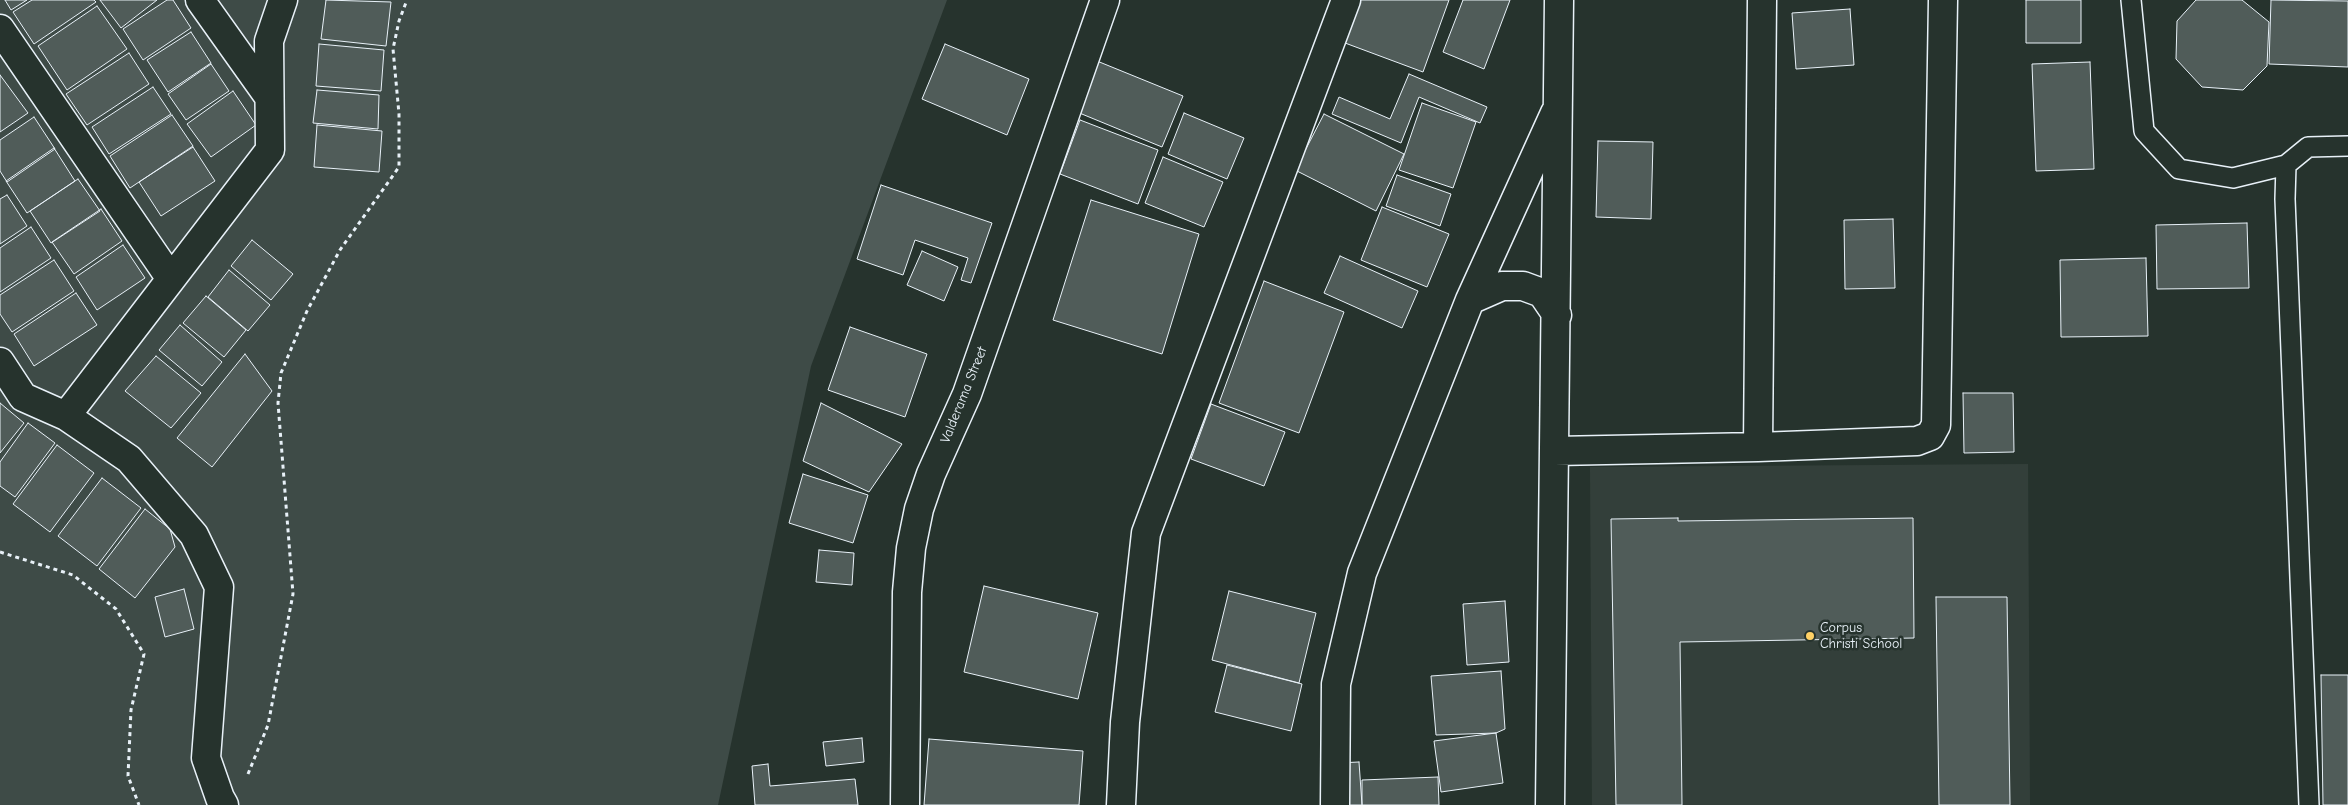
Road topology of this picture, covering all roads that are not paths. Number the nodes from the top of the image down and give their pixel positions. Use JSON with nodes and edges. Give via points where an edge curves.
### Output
{"nodes":[{"id":1,"x":200,"y":0,"type":"edge"},
{"id":2,"x":283,"y":0,"type":"edge"},
{"id":3,"x":1105,"y":0,"type":"edge"},
{"id":4,"x":1346,"y":0,"type":"edge"},
{"id":5,"x":1559,"y":0,"type":"edge"},
{"id":6,"x":1762,"y":0,"type":"edge"},
{"id":7,"x":1943,"y":0,"type":"edge"},
{"id":8,"x":2131,"y":0,"type":"edge"},
{"id":9,"x":0,"y":29,"type":"edge"},
{"id":10,"x":269,"y":97,"type":"junction"},
{"id":11,"x":1559,"y":102,"type":"junction"},
{"id":12,"x":2348,"y":146,"type":"edge"},
{"id":13,"x":2286,"y":165,"type":"junction"},
{"id":14,"x":171,"y":279,"type":"junction"},
{"id":15,"x":1470,"y":300,"type":"junction"},
{"id":16,"x":1557,"y":315,"type":"junction"},
{"id":17,"x":0,"y":362,"type":"edge"},
{"id":18,"x":66,"y":416,"type":"junction"},
{"id":19,"x":1758,"y":448,"type":"junction"},
{"id":20,"x":1555,"y":451,"type":"junction"},
{"id":21,"x":222,"y":802,"type":"edge"},
{"id":22,"x":904,"y":805,"type":"edge"},
{"id":23,"x":1122,"y":805,"type":"edge"},
{"id":24,"x":1335,"y":805,"type":"edge"},
{"id":25,"x":1550,"y":805,"type":"edge"},
{"id":26,"x":2309,"y":805,"type":"edge"}],
"edges":[{"from":1,"to":10,"type":"street"},
{"from":2,"to":10,"type":"street","via":[[269,41]]},
{"from":3,"to":22,"type":"street","name":"Valderama Street","via":[[967,394],[919,509],[907,592]]},
{"from":4,"to":23,"type":"street","via":[[1146,533],[1126,722]]},
{"from":5,"to":11,"type":"street"},
{"from":6,"to":19,"type":"street"},
{"from":7,"to":19,"type":"street","via":[[1936,425],[1930,436],[1917,441]]},
{"from":8,"to":13,"type":"lane","via":[[2144,131],[2179,169],[2232,178]]},
{"from":9,"to":14,"type":"street"},
{"from":10,"to":14,"type":"street","via":[[270,150]]},
{"from":11,"to":15,"type":"street"},
{"from":11,"to":16,"type":"street"},
{"from":12,"to":13,"type":"lane","via":[[2308,147]]},
{"from":13,"to":26,"type":"lane"},
{"from":14,"to":18,"type":"street"},
{"from":15,"to":16,"type":"street","via":[[1502,286],[1523,286],[1542,294]]},
{"from":15,"to":24,"type":"street","via":[[1362,572],[1336,684]]},
{"from":16,"to":20,"type":"street"},
{"from":17,"to":18,"type":"street","via":[[23,397]]},
{"from":18,"to":21,"type":"street","via":[[129,459],[194,535],[219,587],[206,758]]},
{"from":19,"to":20,"type":"street"},
{"from":20,"to":25,"type":"street"}]}
